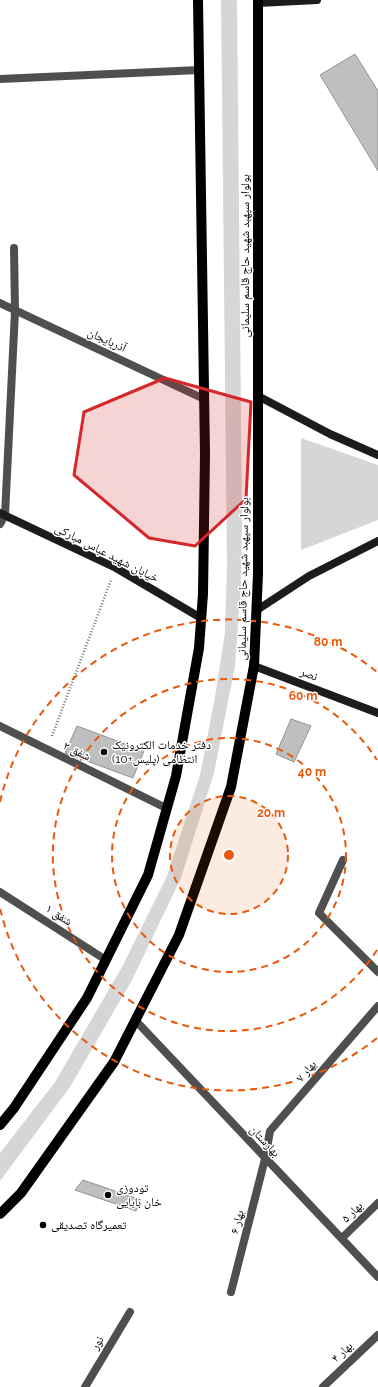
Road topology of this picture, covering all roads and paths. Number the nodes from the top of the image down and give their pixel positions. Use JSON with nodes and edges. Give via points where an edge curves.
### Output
{"nodes":[{"id":1,"x":198,"y":0,"type":"edge"},
{"id":2,"x":317,"y":0,"type":"edge"},
{"id":3,"x":258,"y":1,"type":"edge"},
{"id":4,"x":199,"y":70,"type":"junction"},
{"id":5,"x":0,"y":79,"type":"edge"},
{"id":6,"x":14,"y":248,"type":"dead end"},
{"id":7,"x":0,"y":303,"type":"edge"},
{"id":8,"x":15,"y":310,"type":"junction"},
{"id":9,"x":258,"y":396,"type":"junction"},
{"id":10,"x":204,"y":399,"type":"junction"},
{"id":11,"x":378,"y":454,"type":"edge"},
{"id":12,"x":2,"y":514,"type":"edge"},
{"id":13,"x":0,"y":524,"type":"edge"},
{"id":14,"x":378,"y":541,"type":"edge"},
{"id":15,"x":116,"y":568,"type":"junction"},
{"id":16,"x":257,"y":610,"type":"junction"},
{"id":17,"x":201,"y":618,"type":"junction"},
{"id":18,"x":254,"y":666,"type":"junction"},
{"id":19,"x":378,"y":713,"type":"edge"},
{"id":20,"x":0,"y":726,"type":"edge"},
{"id":21,"x":46,"y":750,"type":"junction"},
{"id":22,"x":166,"y":808,"type":"junction"},
{"id":23,"x":343,"y":860,"type":"dead end"},
{"id":24,"x":0,"y":892,"type":"edge"},
{"id":25,"x":106,"y":960,"type":"junction"},
{"id":26,"x":378,"y":972,"type":"edge"},
{"id":27,"x":378,"y":1006,"type":"edge"},
{"id":28,"x":136,"y":1020,"type":"junction"},
{"id":29,"x":0,"y":1125,"type":"edge"},
{"id":30,"x":265,"y":1159,"type":"junction"},
{"id":31,"x":378,"y":1203,"type":"edge"},
{"id":32,"x":0,"y":1214,"type":"edge"},
{"id":33,"x":342,"y":1238,"type":"junction"},
{"id":34,"x":378,"y":1277,"type":"edge"},
{"id":35,"x":231,"y":1292,"type":"dead end"},
{"id":36,"x":130,"y":1312,"type":"dead end"},
{"id":37,"x":378,"y":1335,"type":"edge"},
{"id":38,"x":85,"y":1387,"type":"edge"},
{"id":39,"x":323,"y":1387,"type":"edge"}],
"edges":[{"from":1,"to":4,"type":"main road"},
{"from":2,"to":3,"type":"street"},
{"from":3,"to":9,"type":"main road","name":"بولوار سپهبد شهید حاج قاسم سلیمانی"},
{"from":4,"to":5,"type":"street"},
{"from":4,"to":10,"type":"main road"},
{"from":6,"to":8,"type":"street"},
{"from":7,"to":8,"type":"street","name":"آذربایجان"},
{"from":8,"to":10,"type":"street","name":"آذربایجان"},
{"from":8,"to":12,"type":"street"},
{"from":9,"to":11,"type":"street","via":[[330,434]]},
{"from":9,"to":16,"type":"main road","name":"بولوار سپهبد شهید حاج قاسم سلیمانی"},
{"from":10,"to":17,"type":"main road","via":[[204,565]]},
{"from":12,"to":13,"type":"street"},
{"from":12,"to":15,"type":"street","name":"خیابان شهید عباس مبارکی"},
{"from":14,"to":16,"type":"street","via":[[309,576]]},
{"from":15,"to":17,"type":"street","name":"خیابان شهید عباس مبارکی"},
{"from":15,"to":21,"type":"path"},
{"from":16,"to":18,"type":"main road","name":"بولوار سپهبد شهید حاج قاسم سلیمانی"},
{"from":17,"to":22,"type":"main road","via":[[199,648],[176,776]]},
{"from":18,"to":19,"type":"street","name":"نصر"},
{"from":18,"to":28,"type":"main road","name":"بولوار سپهبد شهید حاج قاسم سلیمانی","via":[[231,787],[179,935]]},
{"from":20,"to":21,"type":"street","name":"شفق ۲"},
{"from":21,"to":22,"type":"street","name":"شفق ۲"},
{"from":22,"to":25,"type":"main road","via":[[148,875]]},
{"from":23,"to":26,"type":"street","via":[[319,912]]},
{"from":24,"to":25,"type":"street","name":"شفق ۱"},
{"from":25,"to":29,"type":"main road","via":[[86,998],[14,1108]]},
{"from":27,"to":30,"type":"street","name":"بهار ۷","via":[[270,1131]]},
{"from":28,"to":30,"type":"street","name":"بهارستان"},
{"from":28,"to":32,"type":"main road","name":"بولوار سپهبد شهید حاج قاسم سلیمانی","via":[[114,1062],[21,1193]]},
{"from":30,"to":33,"type":"street","name":"بهارستان"},
{"from":30,"to":35,"type":"street","name":"بهار ۶"},
{"from":31,"to":33,"type":"street","name":"بهار ۵"},
{"from":33,"to":34,"type":"street","name":"بهارستان"},
{"from":36,"to":38,"type":"street","name":"نور"},
{"from":37,"to":39,"type":"street","name":"بهار ۴"}]}
